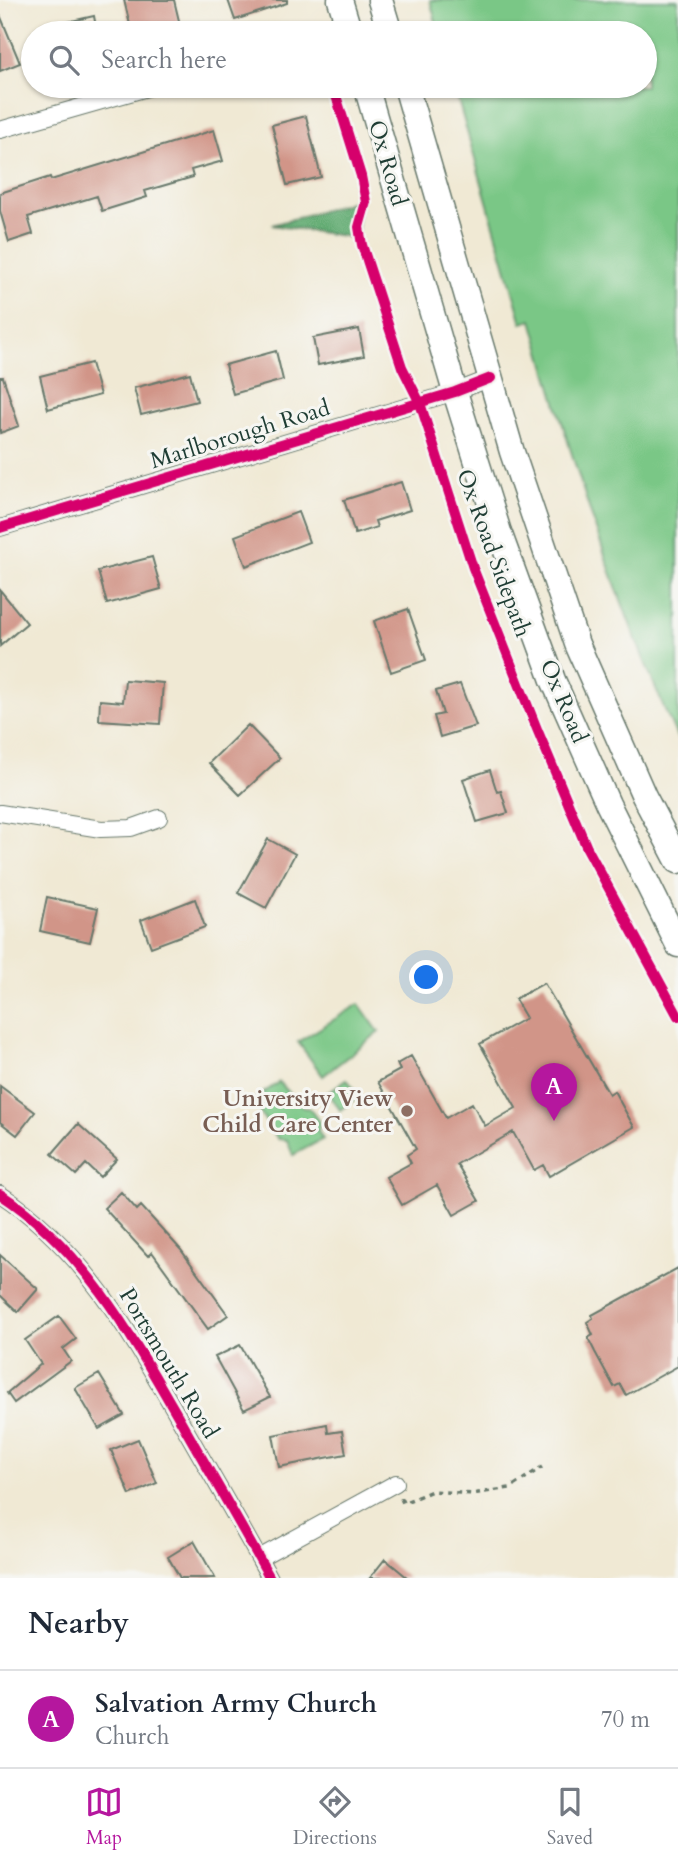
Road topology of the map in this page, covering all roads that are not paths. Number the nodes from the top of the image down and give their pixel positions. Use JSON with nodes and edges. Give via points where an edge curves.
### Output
{"nodes":[{"id":1,"x":340,"y":0,"type":"edge"},
{"id":2,"x":380,"y":0,"type":"edge"},
{"id":3,"x":343,"y":21,"type":"edge"},
{"id":4,"x":386,"y":21,"type":"edge"},
{"id":5,"x":112,"y":98,"type":"edge"},
{"id":6,"x":369,"y":98,"type":"edge"},
{"id":7,"x":409,"y":98,"type":"edge"},
{"id":8,"x":0,"y":130,"type":"edge"},
{"id":9,"x":491,"y":378,"type":"junction"},
{"id":10,"x":455,"y":392,"type":"junction"},
{"id":11,"x":0,"y":528,"type":"edge"},
{"id":12,"x":0,"y":813,"type":"edge"},
{"id":13,"x":159,"y":818,"type":"dead end"},
{"id":14,"x":678,"y":862,"type":"edge"},
{"id":15,"x":678,"y":945,"type":"edge"},
{"id":16,"x":0,"y":1194,"type":"edge"},
{"id":17,"x":396,"y":1483,"type":"road end"},
{"id":18,"x":259,"y":1558,"type":"junction"},
{"id":19,"x":270,"y":1578,"type":"edge"}],
"edges":[{"from":1,"to":3,"type":"main road"},
{"from":2,"to":4,"type":"main road"},
{"from":5,"to":8,"type":"street"},
{"from":6,"to":10,"type":"main road","name":"Ox Road"},
{"from":7,"to":9,"type":"main road","name":"Ox Road"},
{"from":9,"to":10,"type":"street","name":"Marlborough Road"},
{"from":9,"to":14,"type":"main road","name":"Ox Road","via":[[577,644]]},
{"from":10,"to":11,"type":"street","name":"Marlborough Road"},
{"from":10,"to":15,"type":"main road","name":"Ox Road","via":[[553,680]]},
{"from":12,"to":13,"type":"street","via":[[101,829],[131,828]]},
{"from":16,"to":18,"type":"street","name":"Portsmouth Road","via":[[58,1242],[128,1329]]},
{"from":17,"to":18,"type":"street"},
{"from":18,"to":19,"type":"street","name":"Portsmouth Road"}]}
